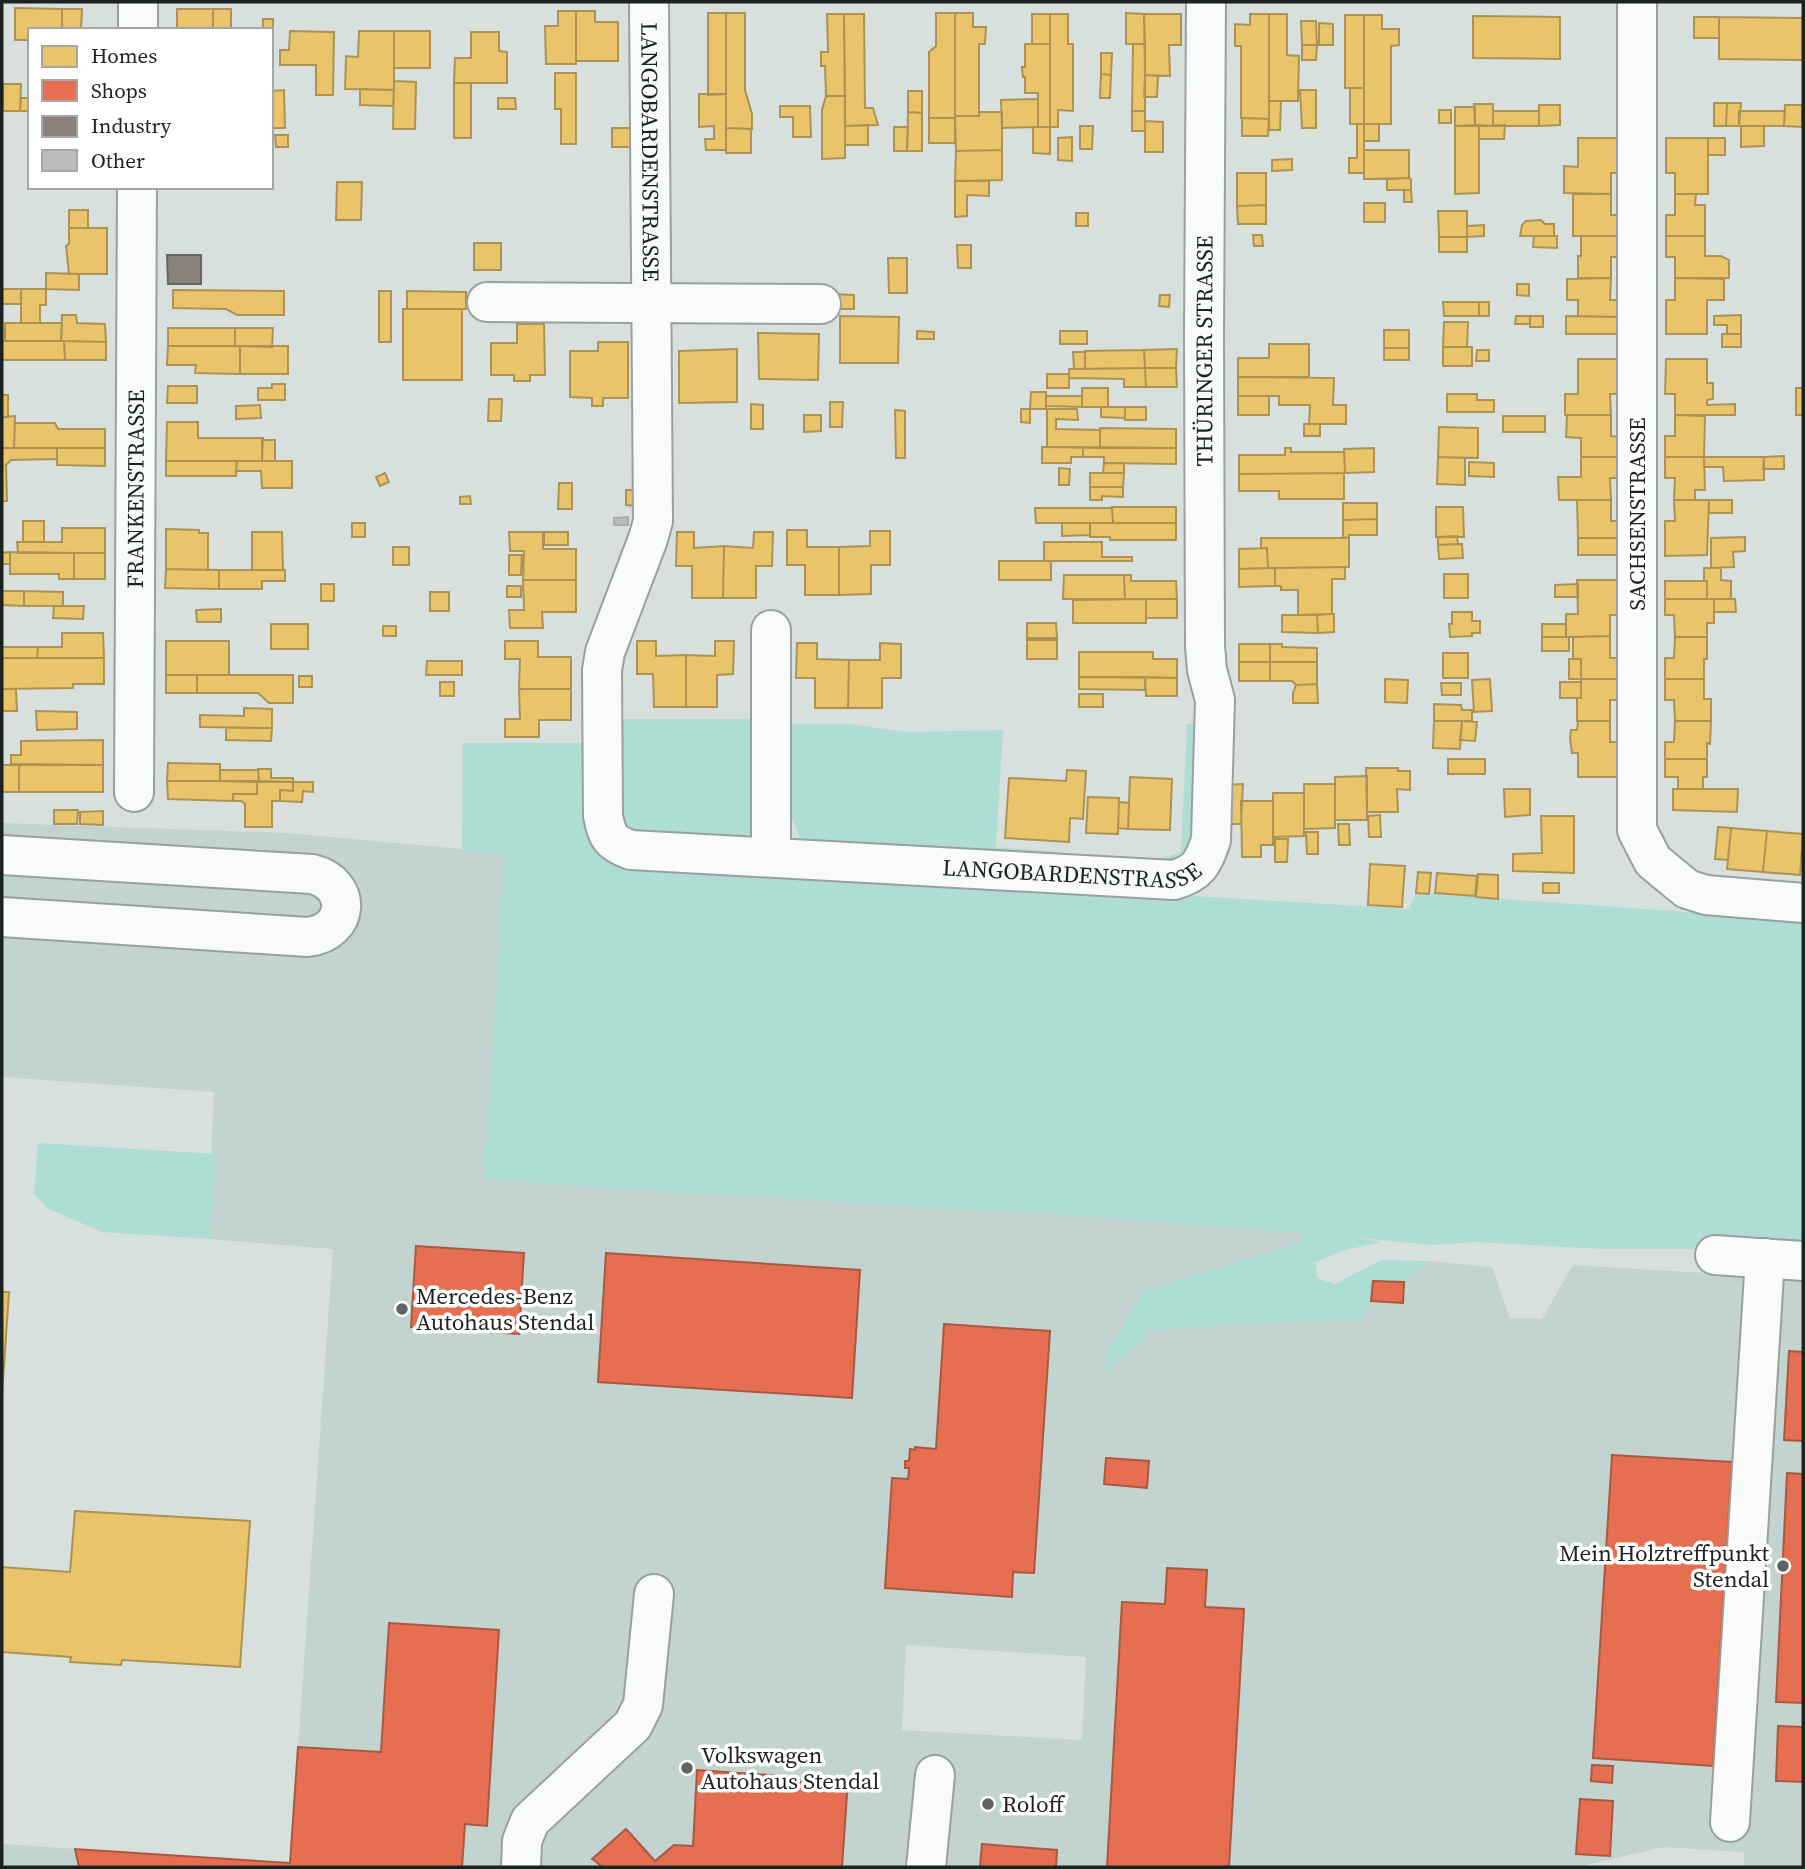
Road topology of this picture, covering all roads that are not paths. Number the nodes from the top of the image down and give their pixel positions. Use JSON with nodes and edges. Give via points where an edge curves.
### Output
{"nodes":[{"id":1,"x":138,"y":2,"type":"edge"},
{"id":2,"x":649,"y":2,"type":"edge"},
{"id":3,"x":1206,"y":2,"type":"edge"},
{"id":4,"x":1637,"y":2,"type":"edge"},
{"id":5,"x":138,"y":28,"type":"edge"},
{"id":6,"x":137,"y":189,"type":"edge"},
{"id":7,"x":487,"y":302,"type":"dead end"},
{"id":8,"x":651,"y":303,"type":"junction"},
{"id":9,"x":821,"y":304,"type":"dead end"},
{"id":10,"x":771,"y":630,"type":"dead end"},
{"id":11,"x":1215,"y":700,"type":"joint"},
{"id":12,"x":134,"y":792,"type":"dead end"},
{"id":13,"x":2,"y":855,"type":"edge"},
{"id":14,"x":771,"y":856,"type":"junction"},
{"id":15,"x":1803,"y":903,"type":"edge"},
{"id":16,"x":2,"y":917,"type":"edge"},
{"id":17,"x":1715,"y":1255,"type":"dead end"},
{"id":18,"x":1765,"y":1258,"type":"junction"},
{"id":19,"x":1803,"y":1261,"type":"edge"},
{"id":20,"x":654,"y":1594,"type":"dead end"},
{"id":21,"x":935,"y":1774,"type":"dead end"},
{"id":22,"x":1730,"y":1822,"type":"dead end"},
{"id":23,"x":521,"y":1867,"type":"edge"},
{"id":24,"x":926,"y":1867,"type":"edge"}],
"edges":[{"from":1,"to":5,"type":"street"},
{"from":2,"to":8,"type":"street","name":"LANGOBARDENSTRASSE"},
{"from":3,"to":11,"type":"street","name":"THÜRINGER STRASSE","via":[[1205,646]]},
{"from":4,"to":15,"type":"street","name":"SACHSENSTRASSE","via":[[1637,830],[1653,861],[1687,889],[1706,895]]},
{"from":6,"to":12,"type":"street","name":"FRANKENSTRASSE"},
{"from":7,"to":8,"type":"street","name":"LANGOBARDENSTRASSE"},
{"from":8,"to":9,"type":"street","name":"LANGOBARDENSTRASSE"},
{"from":8,"to":14,"type":"street","name":"LANGOBARDENSTRASSE","via":[[653,520],[602,670],[606,833],[631,850]]},
{"from":10,"to":14,"type":"street"},
{"from":11,"to":14,"type":"street","name":"LANGOBARDENSTRASSE","via":[[1211,840],[1205,860],[1191,875],[1174,880]]},
{"from":13,"to":16,"type":"street","via":[[312,874],[332,883],[341,913],[329,931],[308,937]]},
{"from":17,"to":18,"type":"street"},
{"from":18,"to":19,"type":"street"},
{"from":18,"to":22,"type":"street"},
{"from":20,"to":23,"type":"street","via":[[643,1705],[633,1725],[530,1821],[522,1841]]},
{"from":21,"to":24,"type":"street"}]}
